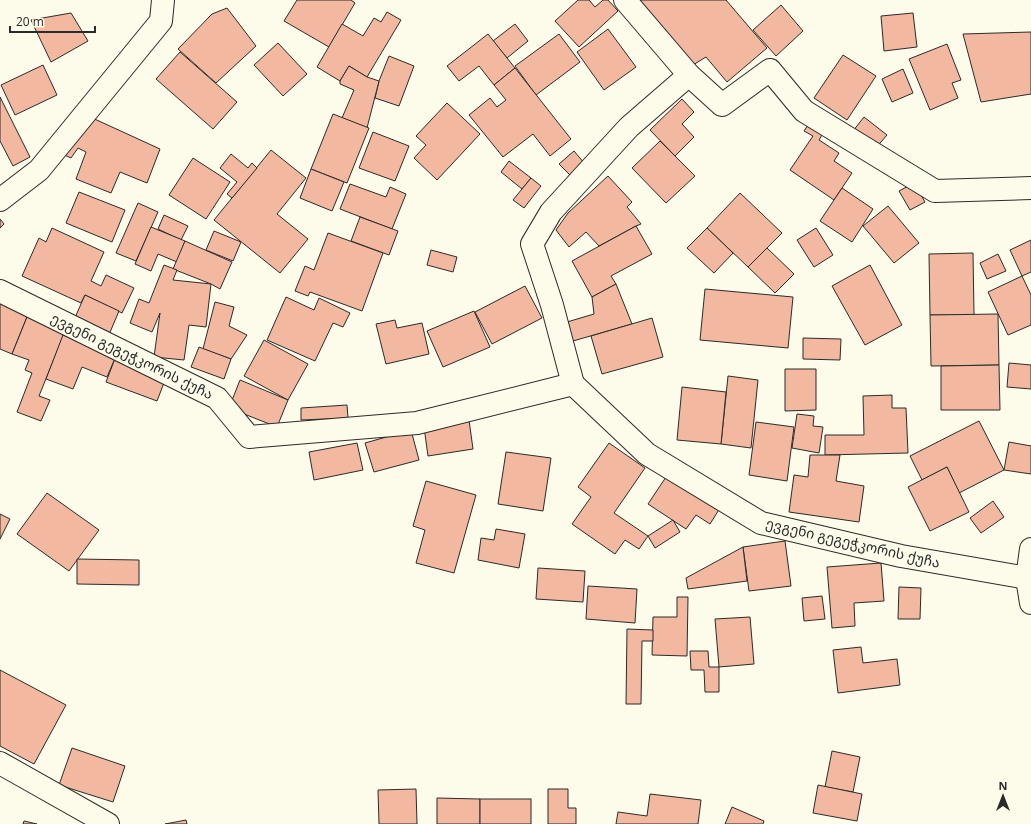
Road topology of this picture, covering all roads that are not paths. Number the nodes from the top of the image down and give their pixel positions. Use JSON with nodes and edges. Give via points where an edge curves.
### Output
{"nodes":[{"id":1,"x":163,"y":0,"type":"edge"},
{"id":2,"x":625,"y":0,"type":"edge"},
{"id":3,"x":689,"y":75,"type":"junction"},
{"id":4,"x":1031,"y":188,"type":"edge"},
{"id":5,"x":0,"y":200,"type":"edge"},
{"id":6,"x":0,"y":291,"type":"edge"},
{"id":7,"x":573,"y":384,"type":"junction"},
{"id":8,"x":1031,"y":549,"type":"edge"},
{"id":9,"x":1027,"y":578,"type":"junction"},
{"id":10,"x":1031,"y":603,"type":"edge"},
{"id":11,"x":0,"y":763,"type":"edge"},
{"id":12,"x":108,"y":824,"type":"edge"}],
"edges":[{"from":1,"to":5,"type":"street","via":[[161,22],[39,170]]},
{"from":2,"to":3,"type":"street"},
{"from":3,"to":4,"type":"street","via":[[722,105],[770,70],[804,111],[935,191]]},
{"from":3,"to":7,"type":"street","via":[[624,132],[551,212],[532,244],[552,305]]},
{"from":6,"to":7,"type":"street","name":"ევგენი გეგეჭკორის ქუჩა","via":[[217,398],[249,437],[417,423]]},
{"from":7,"to":9,"type":"street","name":"ევგენი გეგეჭკორის ქუჩა","via":[[647,454],[761,523],[901,556]]},
{"from":8,"to":9,"type":"street"},
{"from":9,"to":10,"type":"street"},
{"from":11,"to":12,"type":"street"}]}
